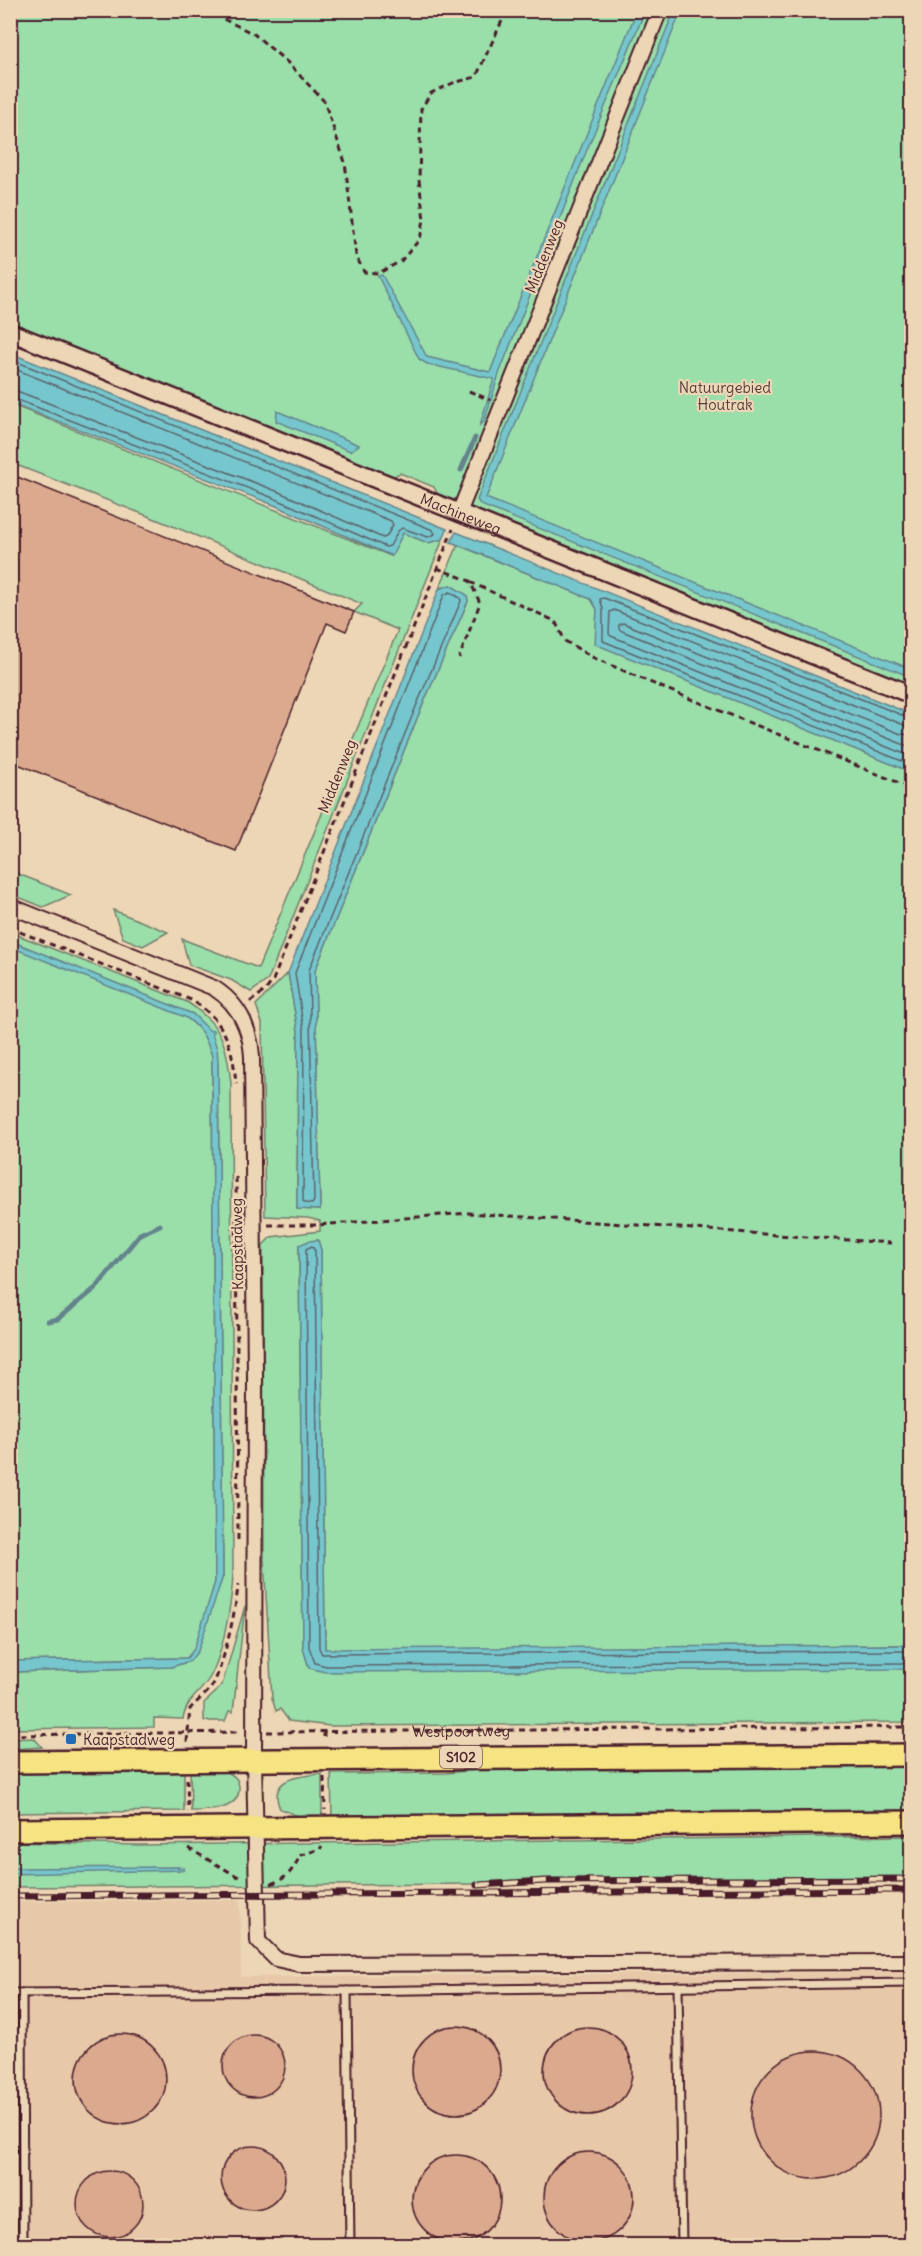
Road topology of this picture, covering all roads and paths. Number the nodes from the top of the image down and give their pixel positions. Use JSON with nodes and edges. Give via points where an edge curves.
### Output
{"nodes":[{"id":1,"x":205,"y":10,"type":"edge"},
{"id":2,"x":507,"y":10,"type":"edge"},
{"id":3,"x":660,"y":10,"type":"edge"},
{"id":4,"x":10,"y":332,"type":"edge"},
{"id":5,"x":469,"y":391,"type":"dead end"},
{"id":6,"x":485,"y":398,"type":"dead end"},
{"id":7,"x":457,"y":517,"type":"junction"},
{"id":8,"x":437,"y":568,"type":"junction"},
{"id":9,"x":470,"y":582,"type":"junction"},
{"id":10,"x":459,"y":658,"type":"dead end"},
{"id":11,"x":912,"y":695,"type":"edge"},
{"id":12,"x":912,"y":788,"type":"edge"},
{"id":13,"x":10,"y":906,"type":"edge"},
{"id":14,"x":10,"y":928,"type":"edge"},
{"id":15,"x":239,"y":1011,"type":"junction"},
{"id":16,"x":236,"y":1089,"type":"dead end"},
{"id":17,"x":236,"y":1173,"type":"dead end"},
{"id":18,"x":253,"y":1225,"type":"junction"},
{"id":19,"x":891,"y":1243,"type":"dead end"},
{"id":20,"x":238,"y":1544,"type":"dead end"},
{"id":21,"x":238,"y":1580,"type":"dead end"},
{"id":22,"x":912,"y":1727,"type":"edge"},
{"id":23,"x":255,"y":1732,"type":"junction"},
{"id":24,"x":187,"y":1733,"type":"junction"},
{"id":25,"x":10,"y":1735,"type":"edge"},
{"id":26,"x":912,"y":1755,"type":"edge"},
{"id":27,"x":254,"y":1759,"type":"junction"},
{"id":28,"x":10,"y":1762,"type":"edge"},
{"id":29,"x":912,"y":1822,"type":"edge"},
{"id":30,"x":255,"y":1827,"type":"junction"},
{"id":31,"x":10,"y":1830,"type":"edge"},
{"id":32,"x":912,"y":1962,"type":"edge"},
{"id":33,"x":912,"y":1983,"type":"edge"},
{"id":34,"x":678,"y":1986,"type":"junction"},
{"id":35,"x":347,"y":1991,"type":"junction"},
{"id":36,"x":10,"y":1993,"type":"edge"},
{"id":37,"x":22,"y":1993,"type":"junction"},
{"id":38,"x":23,"y":2246,"type":"edge"},
{"id":39,"x":350,"y":2246,"type":"edge"},
{"id":40,"x":682,"y":2246,"type":"edge"}],
"edges":[{"from":1,"to":2,"type":"path","via":[[254,34],[324,101],[345,162],[356,256],[364,272],[379,273],[400,261],[420,239],[424,220],[419,180],[421,109],[431,93],[476,77]]},
{"from":3,"to":7,"type":"street","name":"Middenweg"},
{"from":4,"to":7,"type":"street","name":"Machineweg"},
{"from":5,"to":6,"type":"path"},
{"from":7,"to":8,"type":"path","name":"Middenweg"},
{"from":7,"to":11,"type":"street","name":"Machineweg"},
{"from":8,"to":9,"type":"path"},
{"from":8,"to":15,"type":"path","name":"Middenweg","via":[[273,980]]},
{"from":9,"to":10,"type":"path","via":[[480,603]]},
{"from":9,"to":12,"type":"path","via":[[555,621],[565,641],[592,657]]},
{"from":13,"to":15,"type":"street","name":"Kaapstadweg","via":[[214,988]]},
{"from":14,"to":16,"type":"path","via":[[207,1009],[228,1041]]},
{"from":15,"to":18,"type":"street","name":"Kaapstadweg","via":[[251,1049]]},
{"from":17,"to":20,"type":"path","name":"Kaapstadweg"},
{"from":18,"to":19,"type":"path","via":[[318,1225],[468,1213]]},
{"from":18,"to":23,"type":"street","name":"Kaapstadweg"},
{"from":21,"to":24,"type":"path","via":[[237,1600],[217,1677],[190,1709]]},
{"from":22,"to":23,"type":"path","name":"Westpoortweg"},
{"from":23,"to":24,"type":"path","name":"Westpoortweg"},
{"from":23,"to":27,"type":"street","name":"Kaapstadweg"},
{"from":24,"to":25,"type":"path","name":"Westpoortweg"},
{"from":26,"to":27,"type":"main road","name":"Westpoortweg","number":"S102"},
{"from":27,"to":28,"type":"main road","name":"Westpoortweg","number":"S102"},
{"from":27,"to":30,"type":"street","name":"Kaapstadweg"},
{"from":29,"to":30,"type":"main road"},
{"from":30,"to":31,"type":"main road"},
{"from":30,"to":32,"type":"street","name":"Kaapstadweg","via":[[258,1941],[276,1959],[299,1964]]},
{"from":33,"to":34,"type":"lane"},
{"from":34,"to":35,"type":"lane"},
{"from":34,"to":40,"type":"lane"},
{"from":35,"to":37,"type":"lane"},
{"from":35,"to":39,"type":"lane"},
{"from":36,"to":37,"type":"lane"},
{"from":37,"to":38,"type":"lane"}]}
